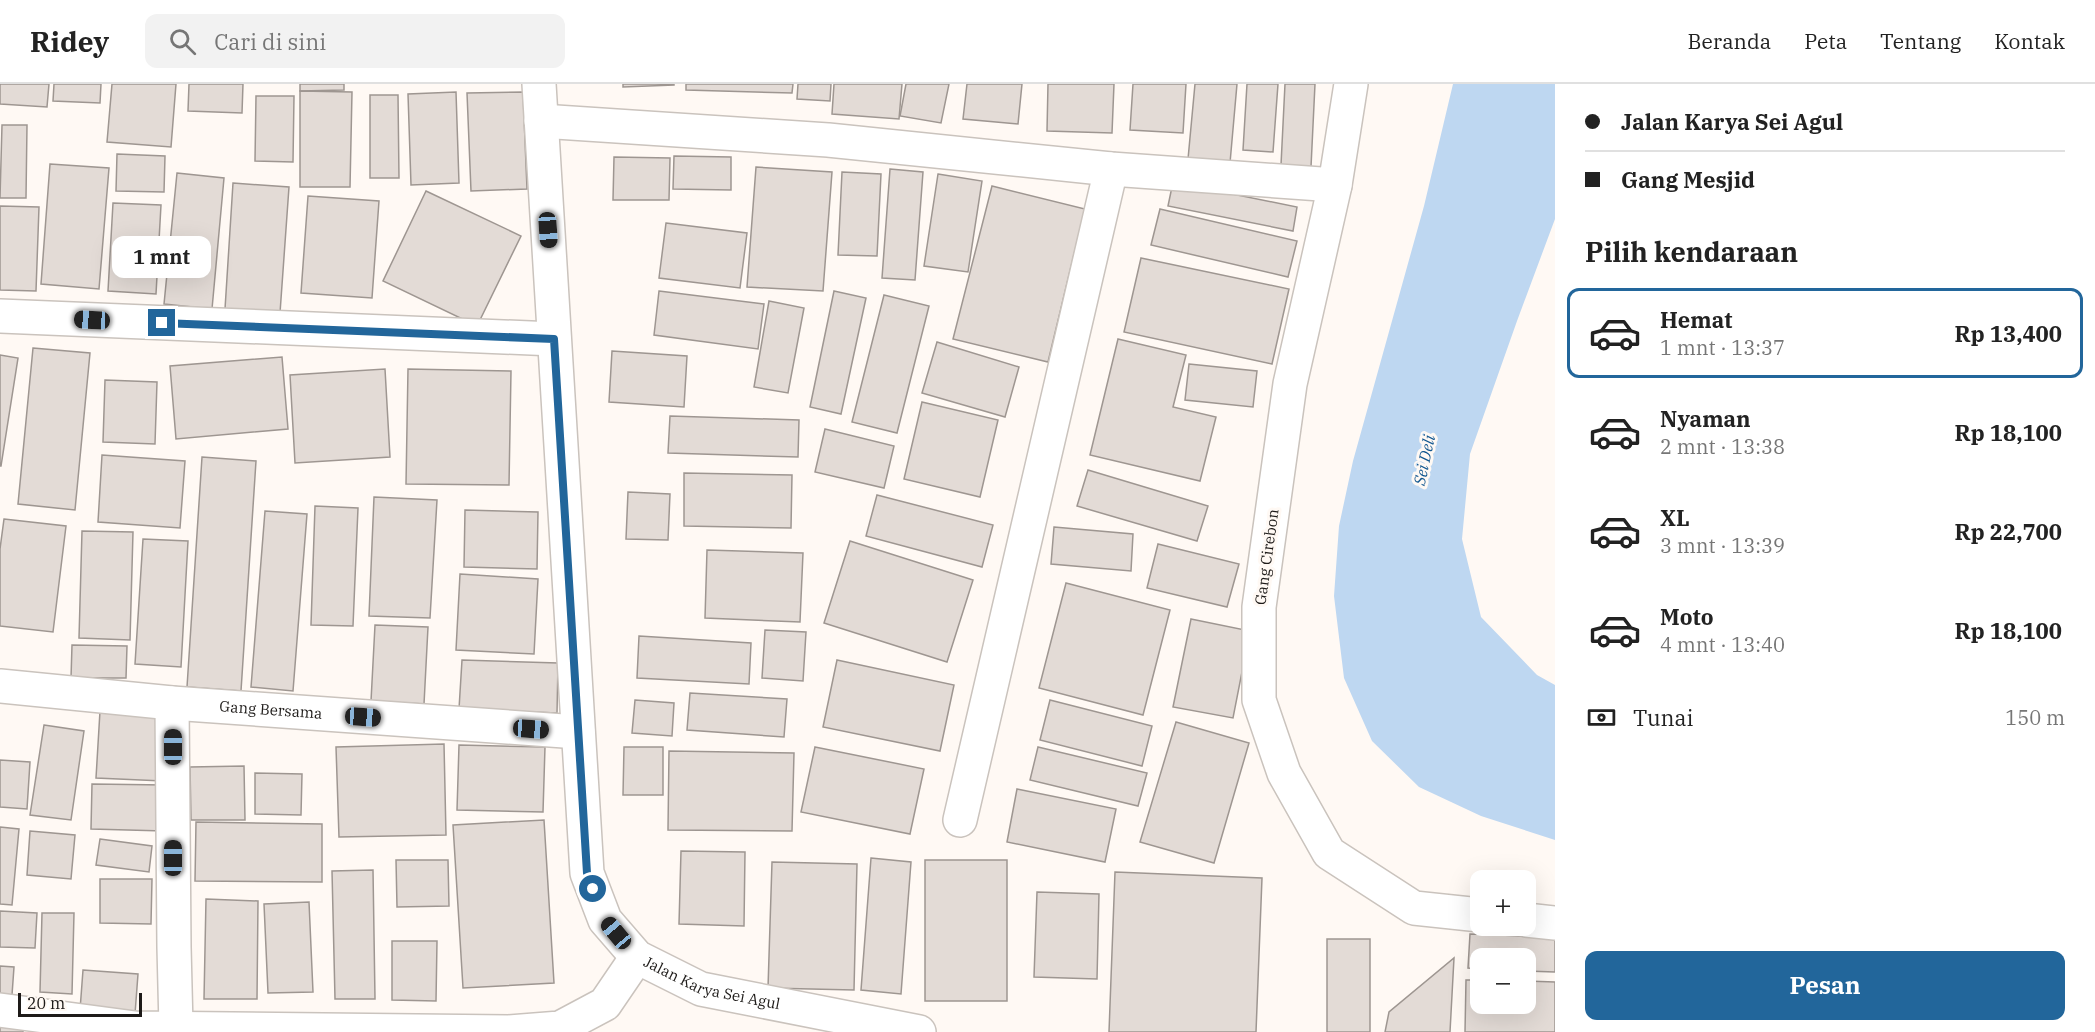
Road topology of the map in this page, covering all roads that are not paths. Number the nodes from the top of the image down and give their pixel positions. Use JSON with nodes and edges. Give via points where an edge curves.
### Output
{"nodes":[{"id":1,"x":539,"y":84,"type":"edge"},
{"id":2,"x":1351,"y":84,"type":"edge"},
{"id":3,"x":541,"y":121,"type":"junction"},
{"id":4,"x":1111,"y":170,"type":"junction"},
{"id":5,"x":1335,"y":185,"type":"junction"},
{"id":6,"x":0,"y":316,"type":"edge"},
{"id":7,"x":554,"y":339,"type":"junction"},
{"id":8,"x":0,"y":686,"type":"edge"},
{"id":9,"x":172,"y":703,"type":"junction"},
{"id":10,"x":578,"y":732,"type":"junction"},
{"id":11,"x":960,"y":820,"type":"dead end"},
{"id":12,"x":1470,"y":914,"type":"edge"},
{"id":13,"x":1536,"y":921,"type":"edge"},
{"id":14,"x":1555,"y":923,"type":"edge"},
{"id":15,"x":637,"y":957,"type":"junction"},
{"id":16,"x":0,"y":1010,"type":"edge"},
{"id":17,"x":176,"y":1027,"type":"junction"},
{"id":18,"x":135,"y":1030,"type":"edge"},
{"id":19,"x":919,"y":1032,"type":"edge"}],
"edges":[{"from":1,"to":3,"type":"street","name":"Jalan Karya Sei Agul"},
{"from":2,"to":5,"type":"street","name":"Gang Cirebon"},
{"from":3,"to":4,"type":"street","via":[[828,140]]},
{"from":3,"to":7,"type":"street","name":"Jalan Karya Sei Agul"},
{"from":4,"to":5,"type":"street"},
{"from":4,"to":11,"type":"street"},
{"from":5,"to":12,"type":"street","name":"Gang Cirebon","via":[[1290,384],[1259,608],[1259,700],[1284,773],[1329,853],[1414,908]]},
{"from":6,"to":7,"type":"street"},
{"from":7,"to":10,"type":"street","name":"Jalan Karya Sei Agul"},
{"from":8,"to":9,"type":"street","name":"Gang Bersama"},
{"from":9,"to":10,"type":"street","name":"Gang Bersama"},
{"from":9,"to":17,"type":"street"},
{"from":10,"to":15,"type":"street","name":"Jalan Karya Sei Agul","via":[[587,873],[605,920]]},
{"from":13,"to":14,"type":"street"},
{"from":15,"to":17,"type":"street","via":[[605,1004],[560,1028],[509,1032]]},
{"from":15,"to":19,"type":"street","name":"Jalan Karya Sei Agul","via":[[701,989]]},
{"from":16,"to":18,"type":"street"},
{"from":17,"to":18,"type":"street"}]}
